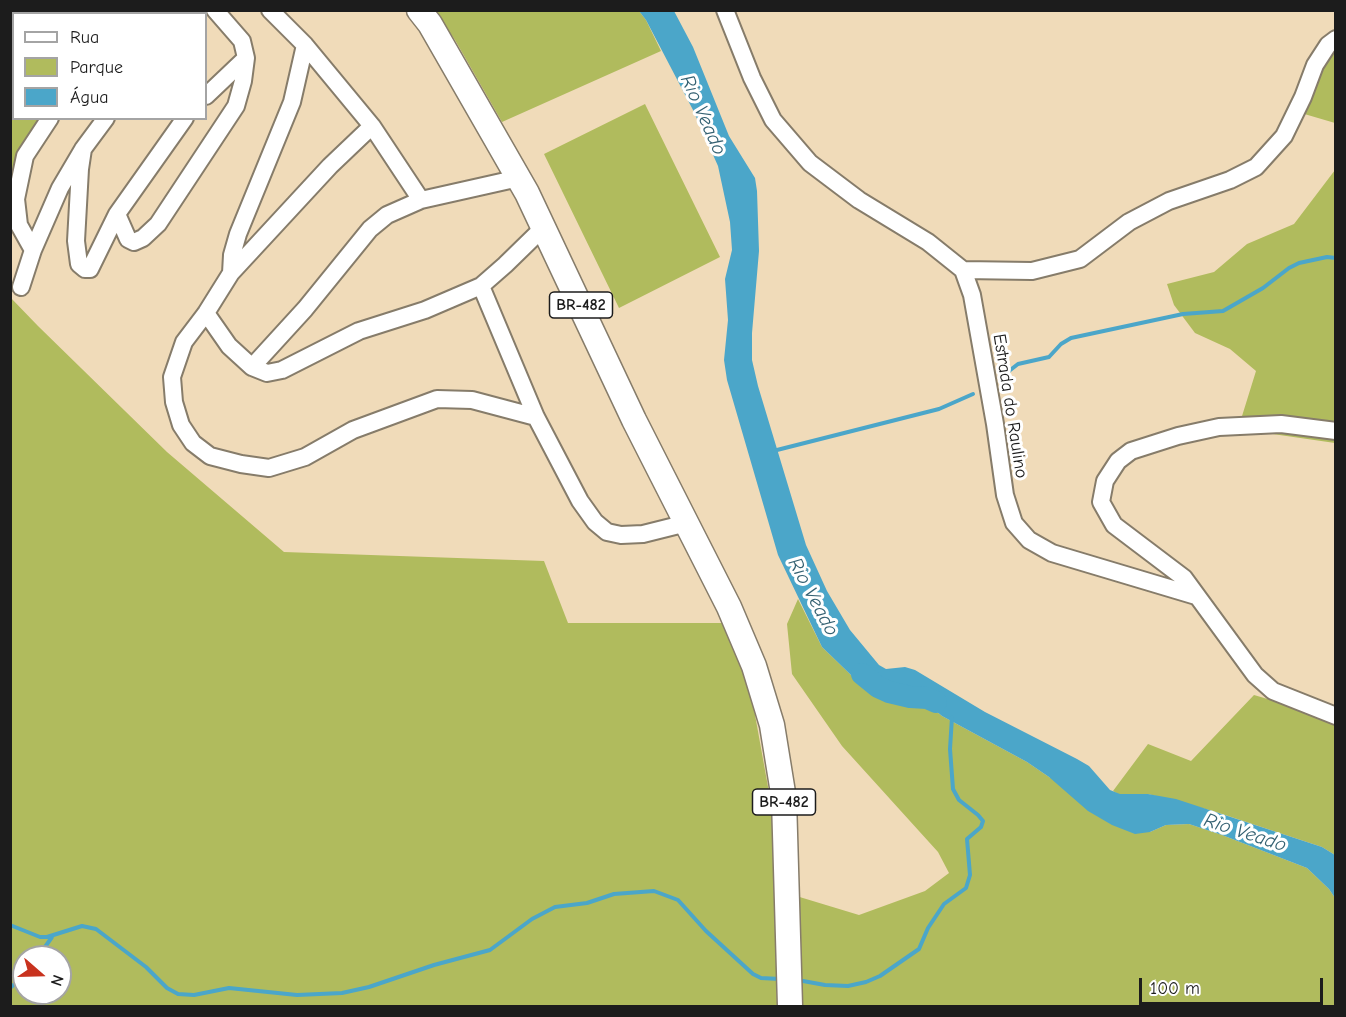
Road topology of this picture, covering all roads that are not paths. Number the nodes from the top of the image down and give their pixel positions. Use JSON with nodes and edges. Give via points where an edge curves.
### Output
{"nodes":[{"id":1,"x":215,"y":10,"type":"edge"},
{"id":2,"x":270,"y":10,"type":"edge"},
{"id":3,"x":419,"y":10,"type":"edge"},
{"id":4,"x":725,"y":10,"type":"edge"},
{"id":5,"x":1335,"y":39,"type":"edge"},
{"id":6,"x":305,"y":45,"type":"junction"},
{"id":7,"x":246,"y":58,"type":"junction"},
{"id":8,"x":207,"y":95,"type":"edge"},
{"id":9,"x":49,"y":120,"type":"edge"},
{"id":10,"x":105,"y":120,"type":"edge"},
{"id":11,"x":184,"y":120,"type":"edge"},
{"id":12,"x":372,"y":126,"type":"junction"},
{"id":13,"x":83,"y":149,"type":"junction"},
{"id":14,"x":519,"y":178,"type":"junction"},
{"id":15,"x":421,"y":200,"type":"junction"},
{"id":16,"x":117,"y":214,"type":"junction"},
{"id":17,"x":544,"y":227,"type":"junction"},
{"id":18,"x":33,"y":250,"type":"junction"},
{"id":19,"x":963,"y":270,"type":"junction"},
{"id":20,"x":231,"y":273,"type":"junction"},
{"id":21,"x":481,"y":286,"type":"junction"},
{"id":22,"x":21,"y":287,"type":"dead end"},
{"id":23,"x":206,"y":313,"type":"junction"},
{"id":24,"x":252,"y":367,"type":"junction"},
{"id":25,"x":536,"y":417,"type":"junction"},
{"id":26,"x":1335,"y":431,"type":"edge"},
{"id":27,"x":687,"y":523,"type":"junction"},
{"id":28,"x":1196,"y":596,"type":"junction"},
{"id":29,"x":1335,"y":716,"type":"edge"},
{"id":30,"x":790,"y":1006,"type":"edge"}],
"edges":[{"from":1,"to":7,"type":"street","via":[[242,41]]},
{"from":2,"to":6,"type":"street"},
{"from":3,"to":14,"type":"highway","number":"BR-482"},
{"from":4,"to":19,"type":"street","via":[[773,120],[810,163]]},
{"from":5,"to":19,"type":"street","via":[[1315,65],[1284,136],[1256,167],[1169,201],[1129,222],[1080,259],[1032,271]]},
{"from":6,"to":12,"type":"street"},
{"from":6,"to":20,"type":"street","via":[[292,102],[238,234]]},
{"from":7,"to":8,"type":"street"},
{"from":7,"to":16,"type":"street","via":[[236,106],[158,224],[134,242],[128,239]]},
{"from":9,"to":18,"type":"street","via":[[25,156],[16,199],[19,225]]},
{"from":10,"to":13,"type":"street"},
{"from":11,"to":16,"type":"street"},
{"from":12,"to":15,"type":"street"},
{"from":12,"to":20,"type":"street"},
{"from":13,"to":16,"type":"street","via":[[76,241],[79,264],[85,269],[90,269]]},
{"from":13,"to":18,"type":"street","via":[[60,188]]},
{"from":14,"to":15,"type":"street"},
{"from":14,"to":17,"type":"highway","number":"BR-482"},
{"from":15,"to":24,"type":"street","via":[[370,229]]},
{"from":17,"to":21,"type":"street"},
{"from":17,"to":27,"type":"highway","number":"BR-482"},
{"from":18,"to":22,"type":"street"},
{"from":19,"to":28,"type":"street","name":"Estrada do Raulino","via":[[972,295],[1005,495],[1014,523],[1029,540],[1052,553]]},
{"from":20,"to":23,"type":"street"},
{"from":21,"to":24,"type":"street","via":[[425,310],[359,331],[282,370],[267,373]]},
{"from":21,"to":25,"type":"street"},
{"from":23,"to":24,"type":"street","via":[[229,346]]},
{"from":23,"to":25,"type":"street","via":[[184,342],[172,377],[181,425],[193,443],[210,456],[269,468],[305,457],[353,430],[437,399],[472,400]]},
{"from":25,"to":27,"type":"street","via":[[580,501],[607,532],[643,534]]},
{"from":26,"to":28,"type":"street","via":[[1281,424],[1218,427],[1131,451],[1118,461],[1105,481],[1101,502],[1114,525],[1184,578]]},
{"from":27,"to":30,"type":"highway","number":"BR-482","via":[[754,666],[772,725],[784,799]]},
{"from":28,"to":29,"type":"street","via":[[1255,675],[1274,691]]}]}
